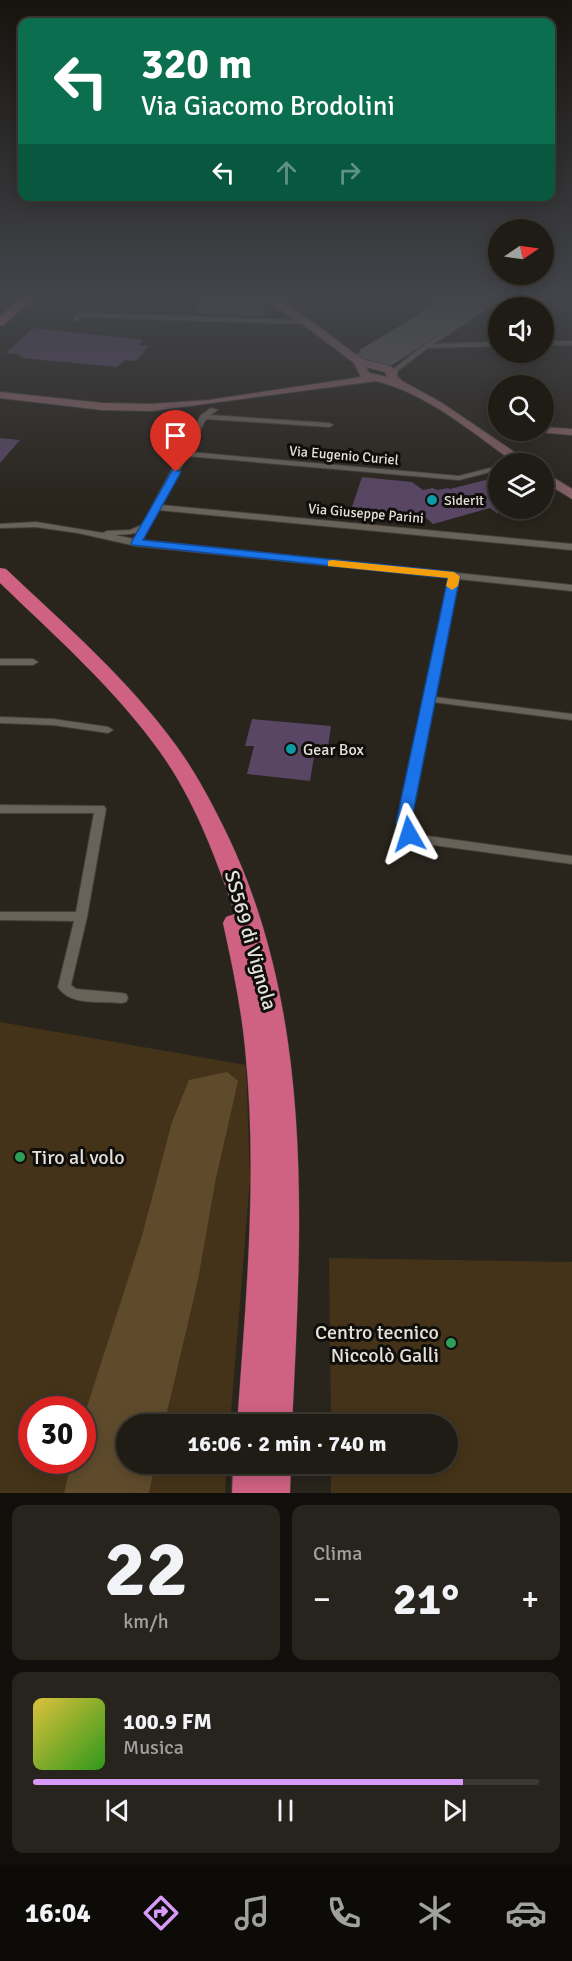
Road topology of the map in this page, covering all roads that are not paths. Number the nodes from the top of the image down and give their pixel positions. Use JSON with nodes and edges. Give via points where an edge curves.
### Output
{"nodes":[{"id":1,"x":361,"y":366,"type":"edge"},
{"id":2,"x":390,"y":366,"type":"edge"},
{"id":3,"x":404,"y":366,"type":"edge"},
{"id":4,"x":368,"y":371,"type":"junction"},
{"id":5,"x":394,"y":377,"type":"junction"},
{"id":6,"x":0,"y":395,"type":"edge"},
{"id":7,"x":211,"y":408,"type":"junction"},
{"id":8,"x":329,"y":425,"type":"dead end"},
{"id":9,"x":488,"y":430,"type":"edge"},
{"id":10,"x":480,"y":431,"type":"junction"},
{"id":11,"x":554,"y":431,"type":"edge"},
{"id":12,"x":572,"y":432,"type":"edge"},
{"id":13,"x":509,"y":453,"type":"edge"},
{"id":14,"x":186,"y":454,"type":"junction"},
{"id":15,"x":488,"y":471,"type":"edge"},
{"id":16,"x":554,"y":483,"type":"edge"},
{"id":17,"x":572,"y":495,"type":"edge"},
{"id":18,"x":157,"y":507,"type":"junction"},
{"id":19,"x":0,"y":526,"type":"edge"},
{"id":20,"x":142,"y":528,"type":"junction"},
{"id":21,"x":82,"y":533,"type":"junction"},
{"id":22,"x":136,"y":543,"type":"junction"},
{"id":23,"x":572,"y":547,"type":"edge"},
{"id":24,"x":0,"y":573,"type":"edge"},
{"id":25,"x":454,"y":576,"type":"junction"},
{"id":26,"x":0,"y":585,"type":"edge"},
{"id":27,"x":572,"y":588,"type":"edge"},
{"id":28,"x":0,"y":662,"type":"edge"},
{"id":29,"x":33,"y":662,"type":"dead end"},
{"id":30,"x":429,"y":699,"type":"junction"},
{"id":31,"x":572,"y":717,"type":"edge"},
{"id":32,"x":0,"y":720,"type":"edge"},
{"id":33,"x":139,"y":720,"type":"junction"},
{"id":34,"x":108,"y":730,"type":"dead end"},
{"id":35,"x":0,"y":809,"type":"edge"},
{"id":36,"x":572,"y":860,"type":"edge"},
{"id":37,"x":0,"y":916,"type":"edge"},
{"id":38,"x":81,"y":917,"type":"junction"},
{"id":39,"x":121,"y":998,"type":"dead end"},
{"id":40,"x":255,"y":1414,"type":"edge"},
{"id":41,"x":275,"y":1414,"type":"edge"},
{"id":42,"x":250,"y":1474,"type":"edge"},
{"id":43,"x":273,"y":1474,"type":"edge"},
{"id":44,"x":249,"y":1493,"type":"edge"},
{"id":45,"x":272,"y":1493,"type":"edge"}],
"edges":[{"from":1,"to":4,"type":"street"},
{"from":2,"to":4,"type":"street"},
{"from":3,"to":5,"type":"street"},
{"from":4,"to":5,"type":"street"},
{"from":4,"to":7,"type":"street"},
{"from":5,"to":10,"type":"street"},
{"from":6,"to":7,"type":"street","via":[[111,409],[177,405]]},
{"from":7,"to":8,"type":"street"},
{"from":7,"to":14,"type":"street"},
{"from":9,"to":10,"type":"street"},
{"from":10,"to":13,"type":"street"},
{"from":11,"to":12,"type":"street"},
{"from":14,"to":15,"type":"street","name":"Via Eugenio Curiel","via":[[459,478]]},
{"from":14,"to":18,"type":"street"},
{"from":16,"to":17,"type":"street"},
{"from":18,"to":20,"type":"street"},
{"from":18,"to":23,"type":"street","name":"Via Giuseppe Parini"},
{"from":19,"to":21,"type":"street"},
{"from":20,"to":21,"type":"street"},
{"from":20,"to":22,"type":"street","via":[[128,536]]},
{"from":21,"to":22,"type":"street"},
{"from":22,"to":25,"type":"street"},
{"from":24,"to":33,"type":"highway","name":"SS569 di Vignola","via":[[107,676]]},
{"from":25,"to":27,"type":"street"},
{"from":25,"to":30,"type":"street"},
{"from":26,"to":33,"type":"highway","name":"SS569 di Vignola"},
{"from":28,"to":29,"type":"street"},
{"from":30,"to":31,"type":"street"},
{"from":30,"to":36,"type":"street","via":[[403,823],[409,834],[426,840]]},
{"from":32,"to":34,"type":"street"},
{"from":33,"to":40,"type":"highway","name":"SS569 di Vignola","via":[[201,832],[232,910],[254,1005],[265,1099],[268,1173]]},
{"from":33,"to":41,"type":"highway","name":"SS569 di Vignola","via":[[188,778],[215,829],[246,908],[271,1005],[283,1096],[286,1173]]},
{"from":35,"to":38,"type":"street","via":[[100,809]]},
{"from":37,"to":38,"type":"street"},
{"from":38,"to":39,"type":"street","via":[[64,987],[73,994]]},
{"from":42,"to":44,"type":"highway"},
{"from":43,"to":45,"type":"highway"}]}
